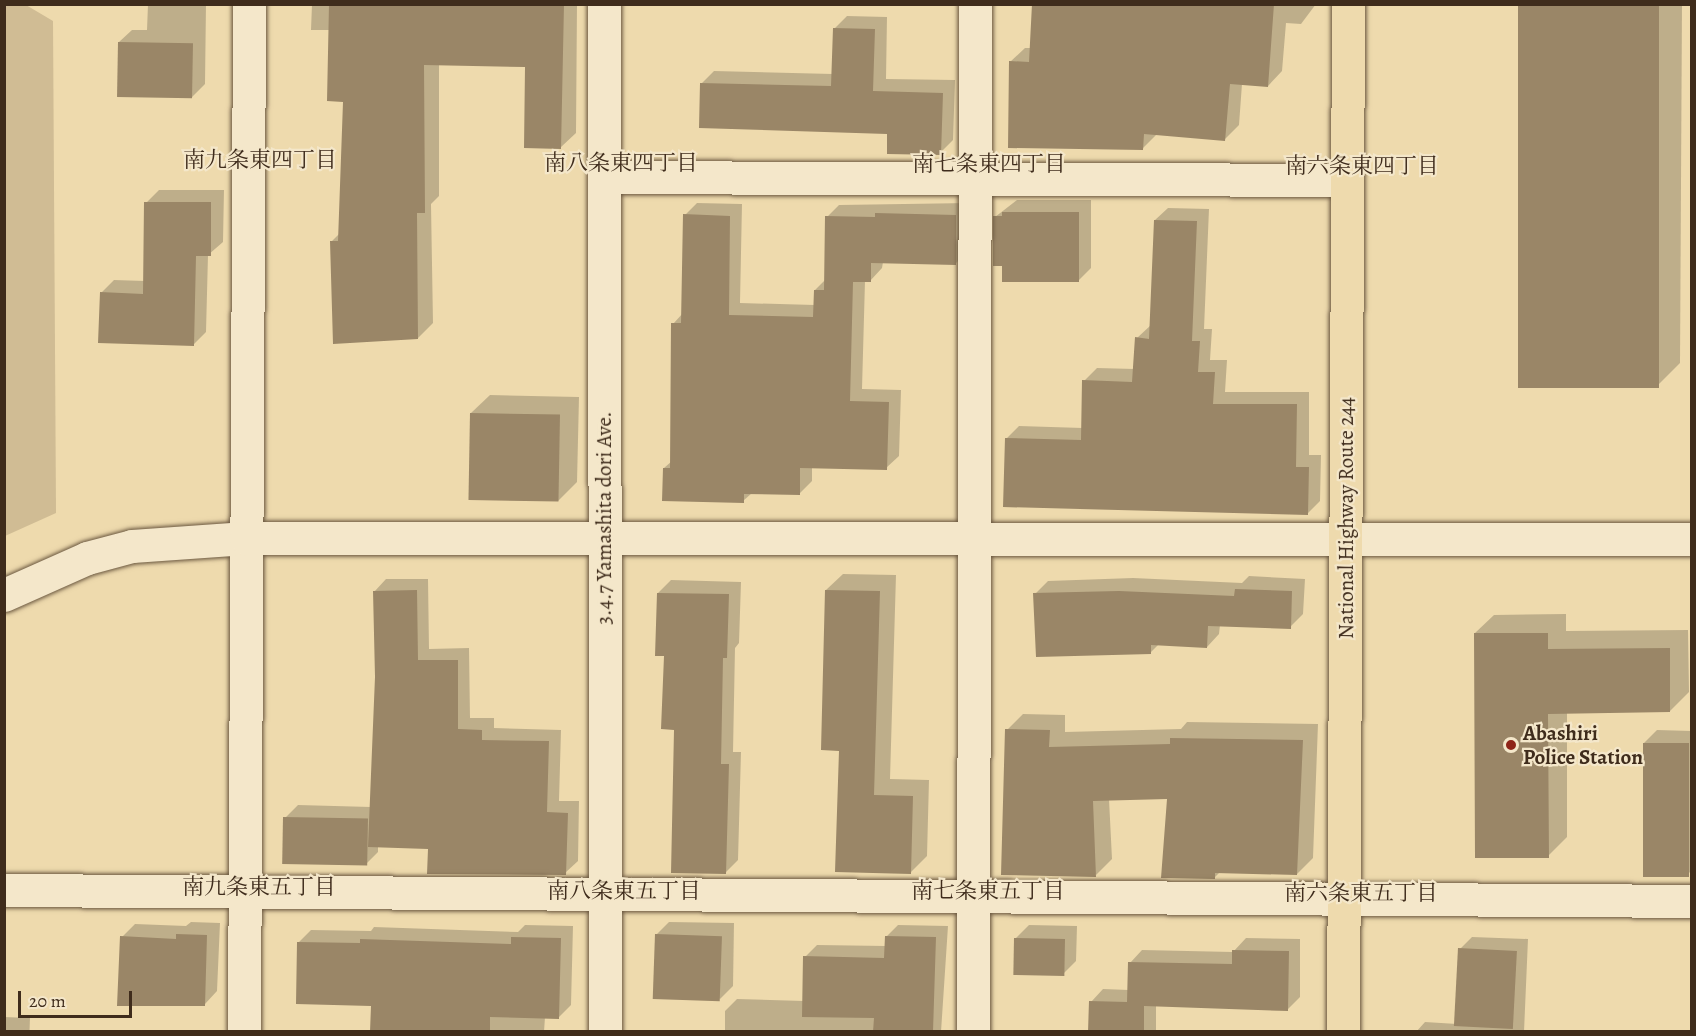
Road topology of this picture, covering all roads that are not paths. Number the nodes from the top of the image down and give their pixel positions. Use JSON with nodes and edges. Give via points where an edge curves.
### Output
{"nodes":[{"id":1,"x":249,"y":4,"type":"edge"},
{"id":2,"x":604,"y":4,"type":"edge"},
{"id":3,"x":975,"y":4,"type":"edge"},
{"id":4,"x":1348,"y":4,"type":"edge"},
{"id":5,"x":605,"y":177,"type":"junction"},
{"id":6,"x":975,"y":178,"type":"junction"},
{"id":7,"x":1347,"y":180,"type":"junction"},
{"id":8,"x":246,"y":538,"type":"junction"},
{"id":9,"x":604,"y":538,"type":"junction"},
{"id":10,"x":974,"y":539,"type":"junction"},
{"id":11,"x":1692,"y":539,"type":"edge"},
{"id":12,"x":1346,"y":541,"type":"junction"},
{"id":13,"x":4,"y":595,"type":"edge"},
{"id":14,"x":4,"y":890,"type":"edge"},
{"id":15,"x":244,"y":892,"type":"junction"},
{"id":16,"x":606,"y":894,"type":"junction"},
{"id":17,"x":973,"y":896,"type":"junction"},
{"id":18,"x":1344,"y":899,"type":"junction"},
{"id":19,"x":1692,"y":901,"type":"edge"},
{"id":20,"x":244,"y":1032,"type":"edge"},
{"id":21,"x":605,"y":1032,"type":"edge"},
{"id":22,"x":973,"y":1032,"type":"edge"},
{"id":23,"x":1343,"y":1032,"type":"edge"}],
"edges":[{"from":1,"to":8,"type":"street"},
{"from":2,"to":5,"type":"street","name":"3.4.7 Yamashita dori Ave."},
{"from":3,"to":6,"type":"street"},
{"from":4,"to":7,"type":"highway","name":"National Highway Route 244"},
{"from":5,"to":6,"type":"street"},
{"from":5,"to":9,"type":"street","name":"3.4.7 Yamashita dori Ave."},
{"from":6,"to":7,"type":"street"},
{"from":6,"to":10,"type":"street"},
{"from":7,"to":12,"type":"highway","name":"National Highway Route 244"},
{"from":8,"to":9,"type":"street"},
{"from":8,"to":13,"type":"street","via":[[132,546],[87,558]]},
{"from":8,"to":15,"type":"street"},
{"from":9,"to":10,"type":"street"},
{"from":9,"to":16,"type":"street","name":"3.4.7 Yamashita dori Ave."},
{"from":10,"to":12,"type":"street"},
{"from":10,"to":17,"type":"street"},
{"from":11,"to":12,"type":"street"},
{"from":12,"to":18,"type":"highway","name":"National Highway Route 244"},
{"from":14,"to":15,"type":"street"},
{"from":15,"to":16,"type":"street"},
{"from":15,"to":20,"type":"street"},
{"from":16,"to":17,"type":"street"},
{"from":16,"to":21,"type":"street","name":"3.4.7 Yamashita dori Ave."},
{"from":17,"to":18,"type":"street"},
{"from":17,"to":22,"type":"street"},
{"from":18,"to":19,"type":"street"},
{"from":18,"to":23,"type":"highway","name":"National Highway Route 244"}]}
